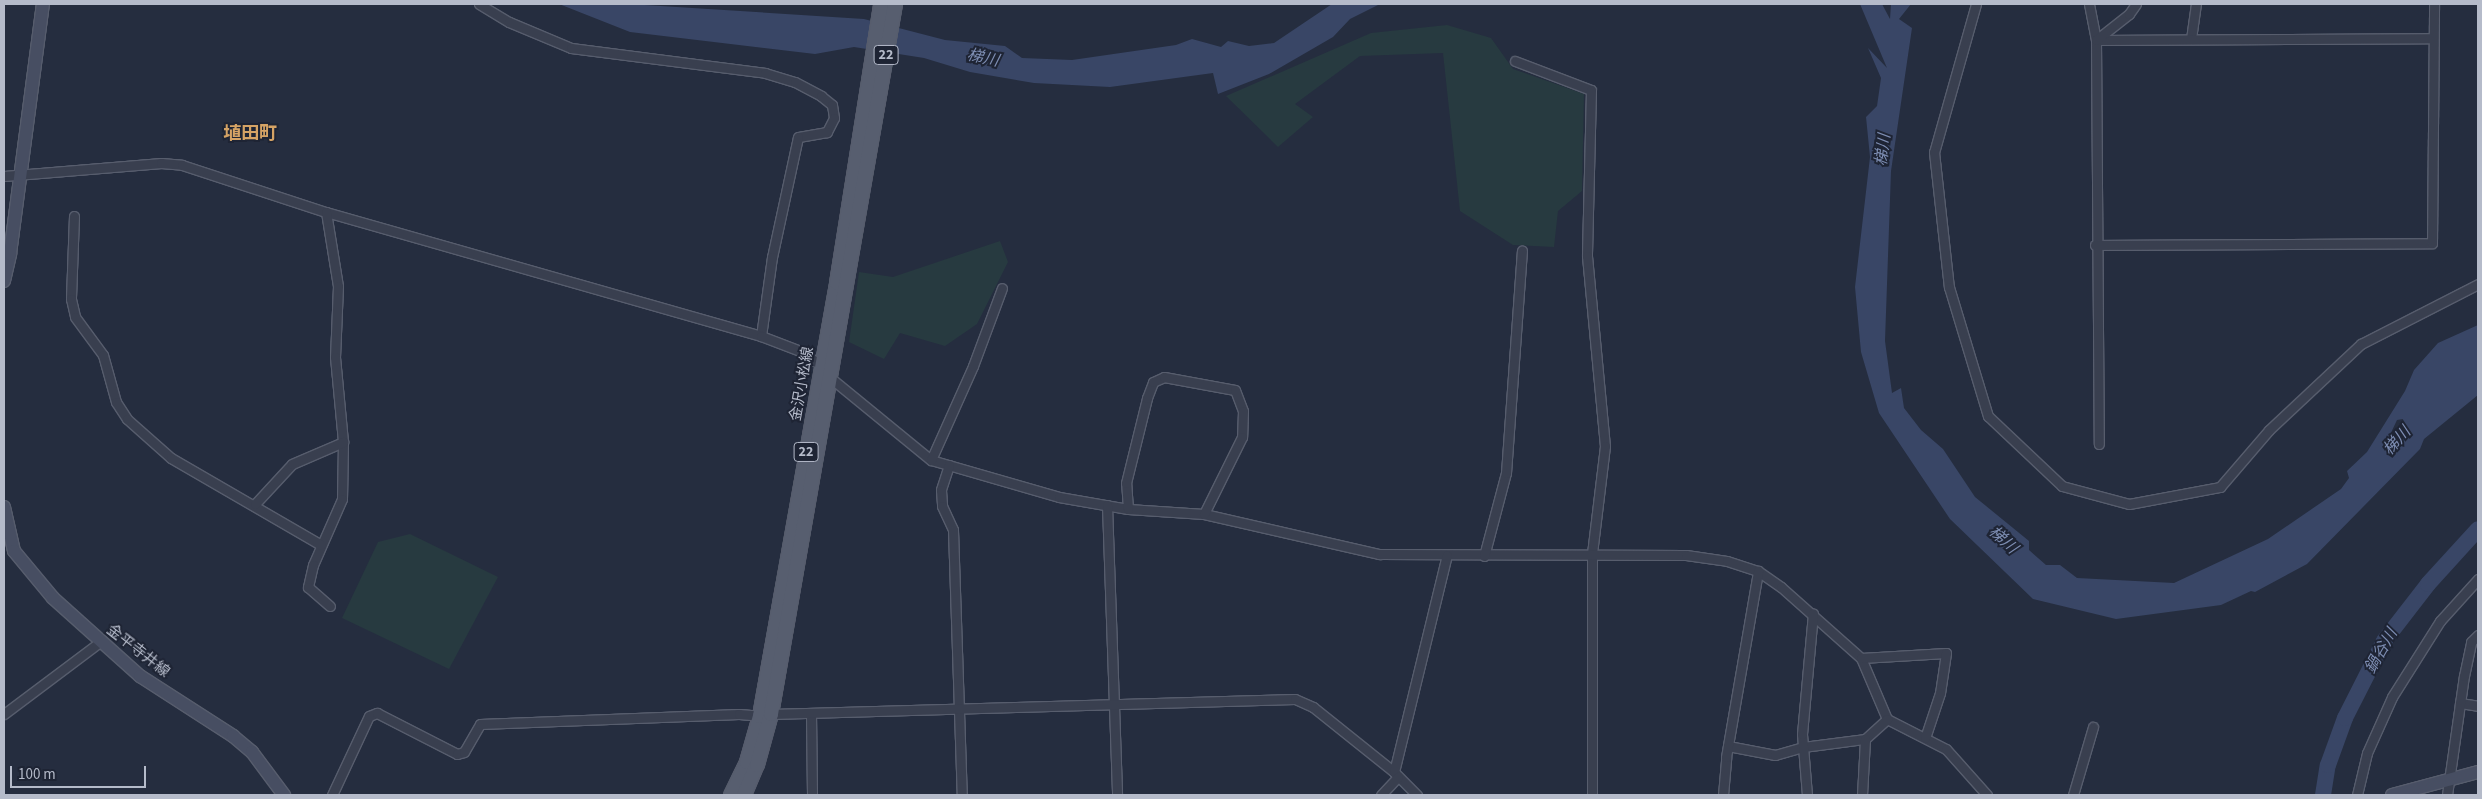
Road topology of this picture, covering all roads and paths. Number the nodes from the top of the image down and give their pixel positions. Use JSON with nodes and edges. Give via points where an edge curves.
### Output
{"nodes":[{"id":1,"x":43,"y":4,"type":"edge"},
{"id":2,"x":479,"y":4,"type":"edge"},
{"id":3,"x":881,"y":4,"type":"edge"},
{"id":4,"x":895,"y":4,"type":"edge"},
{"id":5,"x":1976,"y":4,"type":"edge"},
{"id":6,"x":2089,"y":4,"type":"edge"},
{"id":7,"x":2136,"y":4,"type":"edge"},
{"id":8,"x":2196,"y":4,"type":"edge"},
{"id":9,"x":2434,"y":4,"type":"edge"},
{"id":10,"x":2432,"y":38,"type":"junction"},
{"id":11,"x":2191,"y":39,"type":"junction"},
{"id":12,"x":2096,"y":40,"type":"junction"},
{"id":13,"x":1515,"y":61,"type":"dead end"},
{"id":14,"x":871,"y":104,"type":"junction"},
{"id":15,"x":4,"y":176,"type":"edge"},
{"id":16,"x":20,"y":176,"type":"junction"},
{"id":17,"x":326,"y":212,"type":"junction"},
{"id":18,"x":74,"y":216,"type":"dead end"},
{"id":19,"x":8,"y":242,"type":"edge"},
{"id":20,"x":2095,"y":245,"type":"junction"},
{"id":21,"x":1522,"y":251,"type":"dead end"},
{"id":22,"x":4,"y":281,"type":"edge"},
{"id":23,"x":2478,"y":284,"type":"edge"},
{"id":24,"x":1002,"y":288,"type":"dead end"},
{"id":25,"x":760,"y":336,"type":"junction"},
{"id":26,"x":822,"y":365,"type":"junction"},
{"id":27,"x":832,"y":380,"type":"junction"},
{"id":28,"x":343,"y":442,"type":"junction"},
{"id":29,"x":2099,"y":444,"type":"dead end"},
{"id":30,"x":931,"y":460,"type":"junction"},
{"id":31,"x":949,"y":465,"type":"junction"},
{"id":32,"x":255,"y":504,"type":"junction"},
{"id":33,"x":1107,"y":505,"type":"junction"},
{"id":34,"x":4,"y":508,"type":"edge"},
{"id":35,"x":1128,"y":509,"type":"junction"},
{"id":36,"x":1204,"y":514,"type":"junction"},
{"id":37,"x":321,"y":545,"type":"junction"},
{"id":38,"x":1592,"y":554,"type":"junction"},
{"id":39,"x":1447,"y":555,"type":"junction"},
{"id":40,"x":1484,"y":556,"type":"junction"},
{"id":41,"x":1758,"y":571,"type":"junction"},
{"id":42,"x":2478,"y":578,"type":"edge"},
{"id":43,"x":330,"y":606,"type":"dead end"},
{"id":44,"x":1812,"y":614,"type":"junction"},
{"id":45,"x":2478,"y":634,"type":"edge"},
{"id":46,"x":100,"y":642,"type":"junction"},
{"id":47,"x":1861,"y":658,"type":"junction"},
{"id":48,"x":2460,"y":703,"type":"junction"},
{"id":49,"x":1114,"y":704,"type":"junction"},
{"id":50,"x":959,"y":706,"type":"junction"},
{"id":51,"x":2478,"y":706,"type":"edge"},
{"id":52,"x":811,"y":713,"type":"junction"},
{"id":53,"x":4,"y":714,"type":"edge"},
{"id":54,"x":766,"y":715,"type":"junction"},
{"id":55,"x":1887,"y":719,"type":"junction"},
{"id":56,"x":2093,"y":727,"type":"dead end"},
{"id":57,"x":1925,"y":738,"type":"junction"},
{"id":58,"x":1865,"y":739,"type":"junction"},
{"id":59,"x":1728,"y":746,"type":"junction"},
{"id":60,"x":1803,"y":747,"type":"junction"},
{"id":61,"x":2478,"y":772,"type":"edge"},
{"id":62,"x":1396,"y":774,"type":"junction"},
{"id":63,"x":2449,"y":780,"type":"junction"},
{"id":64,"x":284,"y":795,"type":"edge"},
{"id":65,"x":332,"y":795,"type":"edge"},
{"id":66,"x":731,"y":795,"type":"edge"},
{"id":67,"x":744,"y":795,"type":"edge"},
{"id":68,"x":812,"y":795,"type":"edge"},
{"id":69,"x":962,"y":795,"type":"edge"},
{"id":70,"x":1117,"y":795,"type":"edge"},
{"id":71,"x":1381,"y":795,"type":"edge"},
{"id":72,"x":1417,"y":795,"type":"edge"},
{"id":73,"x":1592,"y":795,"type":"edge"},
{"id":74,"x":1722,"y":795,"type":"edge"},
{"id":75,"x":1807,"y":795,"type":"edge"},
{"id":76,"x":1862,"y":795,"type":"edge"},
{"id":77,"x":1987,"y":795,"type":"edge"},
{"id":78,"x":2073,"y":795,"type":"edge"},
{"id":79,"x":2357,"y":795,"type":"edge"},
{"id":80,"x":2392,"y":795,"type":"edge"},
{"id":81,"x":2446,"y":795,"type":"edge"}],
"edges":[{"from":1,"to":16,"type":"main road"},
{"from":2,"to":25,"type":"street","via":[[509,22],[570,48],[765,73],[795,82],[832,106],[834,118],[828,132],[798,137],[772,256]]},
{"from":3,"to":14,"type":"main road","name":"金沢小松線","number":"22"},
{"from":4,"to":14,"type":"main road","name":"金沢小松線","number":"22"},
{"from":5,"to":23,"type":"street","via":[[1934,152],[1949,287],[1988,416],[2062,486],[2129,504],[2220,486],[2269,430],[2361,344]]},
{"from":6,"to":12,"type":"street"},
{"from":7,"to":12,"type":"street","via":[[2129,14]]},
{"from":8,"to":11,"type":"street"},
{"from":9,"to":10,"type":"street"},
{"from":10,"to":11,"type":"street"},
{"from":10,"to":20,"type":"street","via":[[2432,243]]},
{"from":11,"to":12,"type":"street"},
{"from":12,"to":20,"type":"street"},
{"from":13,"to":38,"type":"street","via":[[1591,90],[1587,256],[1605,446]]},
{"from":14,"to":26,"type":"main road","name":"金沢小松線","number":"22"},
{"from":14,"to":27,"type":"main road","name":"金沢小松線","number":"22"},
{"from":15,"to":16,"type":"street"},
{"from":16,"to":17,"type":"street","via":[[44,171],[161,163],[182,165]]},
{"from":16,"to":19,"type":"main road"},
{"from":17,"to":25,"type":"street"},
{"from":17,"to":28,"type":"street","via":[[338,286],[336,357]]},
{"from":18,"to":32,"type":"street","via":[[71,299],[75,317],[102,355],[116,402],[127,419],[159,449]]},
{"from":19,"to":22,"type":"main road"},
{"from":20,"to":29,"type":"street"},
{"from":21,"to":40,"type":"street","via":[[1506,473]]},
{"from":24,"to":30,"type":"street","via":[[973,366]]},
{"from":25,"to":26,"type":"street"},
{"from":26,"to":54,"type":"main road","name":"金沢小松線","number":"22"},
{"from":27,"to":30,"type":"street"},
{"from":27,"to":54,"type":"main road","name":"金沢小松線","number":"22"},
{"from":28,"to":32,"type":"street","via":[[292,464]]},
{"from":28,"to":37,"type":"street","via":[[342,499]]},
{"from":30,"to":31,"type":"street"},
{"from":31,"to":33,"type":"street","via":[[1059,497]]},
{"from":31,"to":50,"type":"street","via":[[941,490],[942,506],[953,530]]},
{"from":32,"to":37,"type":"street"},
{"from":33,"to":35,"type":"street"},
{"from":33,"to":49,"type":"street"},
{"from":34,"to":46,"type":"main road","name":"金平寺井線","via":[[11,543],[20,562]]},
{"from":35,"to":36,"type":"street"},
{"from":35,"to":36,"type":"street","via":[[1126,483],[1147,398],[1152,382],[1164,377],[1235,390],[1242,411],[1242,437]]},
{"from":36,"to":39,"type":"street","via":[[1378,554]]},
{"from":37,"to":43,"type":"street","via":[[308,587]]},
{"from":38,"to":40,"type":"street"},
{"from":38,"to":41,"type":"street","via":[[1686,555],[1727,560]]},
{"from":38,"to":73,"type":"street"},
{"from":39,"to":40,"type":"street"},
{"from":39,"to":62,"type":"street"},
{"from":41,"to":44,"type":"street"},
{"from":41,"to":59,"type":"street"},
{"from":42,"to":79,"type":"street","via":[[2440,621],[2392,697],[2367,753]]},
{"from":44,"to":47,"type":"street"},
{"from":44,"to":60,"type":"street"},
{"from":45,"to":48,"type":"street","via":[[2471,642]]},
{"from":46,"to":53,"type":"street"},
{"from":46,"to":64,"type":"main road","name":"金平寺井線","via":[[140,676],[233,736],[252,752]]},
{"from":47,"to":55,"type":"street"},
{"from":47,"to":57,"type":"street","via":[[1946,653],[1940,693]]},
{"from":48,"to":51,"type":"street"},
{"from":48,"to":63,"type":"street"},
{"from":49,"to":50,"type":"street"},
{"from":49,"to":62,"type":"street","via":[[1295,699],[1313,707]]},
{"from":49,"to":70,"type":"street"},
{"from":50,"to":52,"type":"street"},
{"from":50,"to":69,"type":"street"},
{"from":52,"to":54,"type":"street"},
{"from":52,"to":68,"type":"street"},
{"from":54,"to":65,"type":"street","via":[[480,724],[464,752],[458,754],[377,713],[369,716]]},
{"from":54,"to":66,"type":"main road","name":"金沢小松線","number":"22"},
{"from":54,"to":67,"type":"main road","name":"金沢小松線","number":"22","via":[[757,765]]},
{"from":55,"to":57,"type":"street"},
{"from":55,"to":58,"type":"street"},
{"from":56,"to":78,"type":"street"},
{"from":57,"to":77,"type":"street","via":[[1946,749]]},
{"from":58,"to":60,"type":"street"},
{"from":58,"to":76,"type":"street"},
{"from":59,"to":60,"type":"street","via":[[1775,755]]},
{"from":59,"to":74,"type":"street"},
{"from":60,"to":75,"type":"street"},
{"from":61,"to":63,"type":"main road"},
{"from":62,"to":71,"type":"street"},
{"from":62,"to":72,"type":"street"},
{"from":63,"to":80,"type":"main road"},
{"from":63,"to":81,"type":"street"}]}
